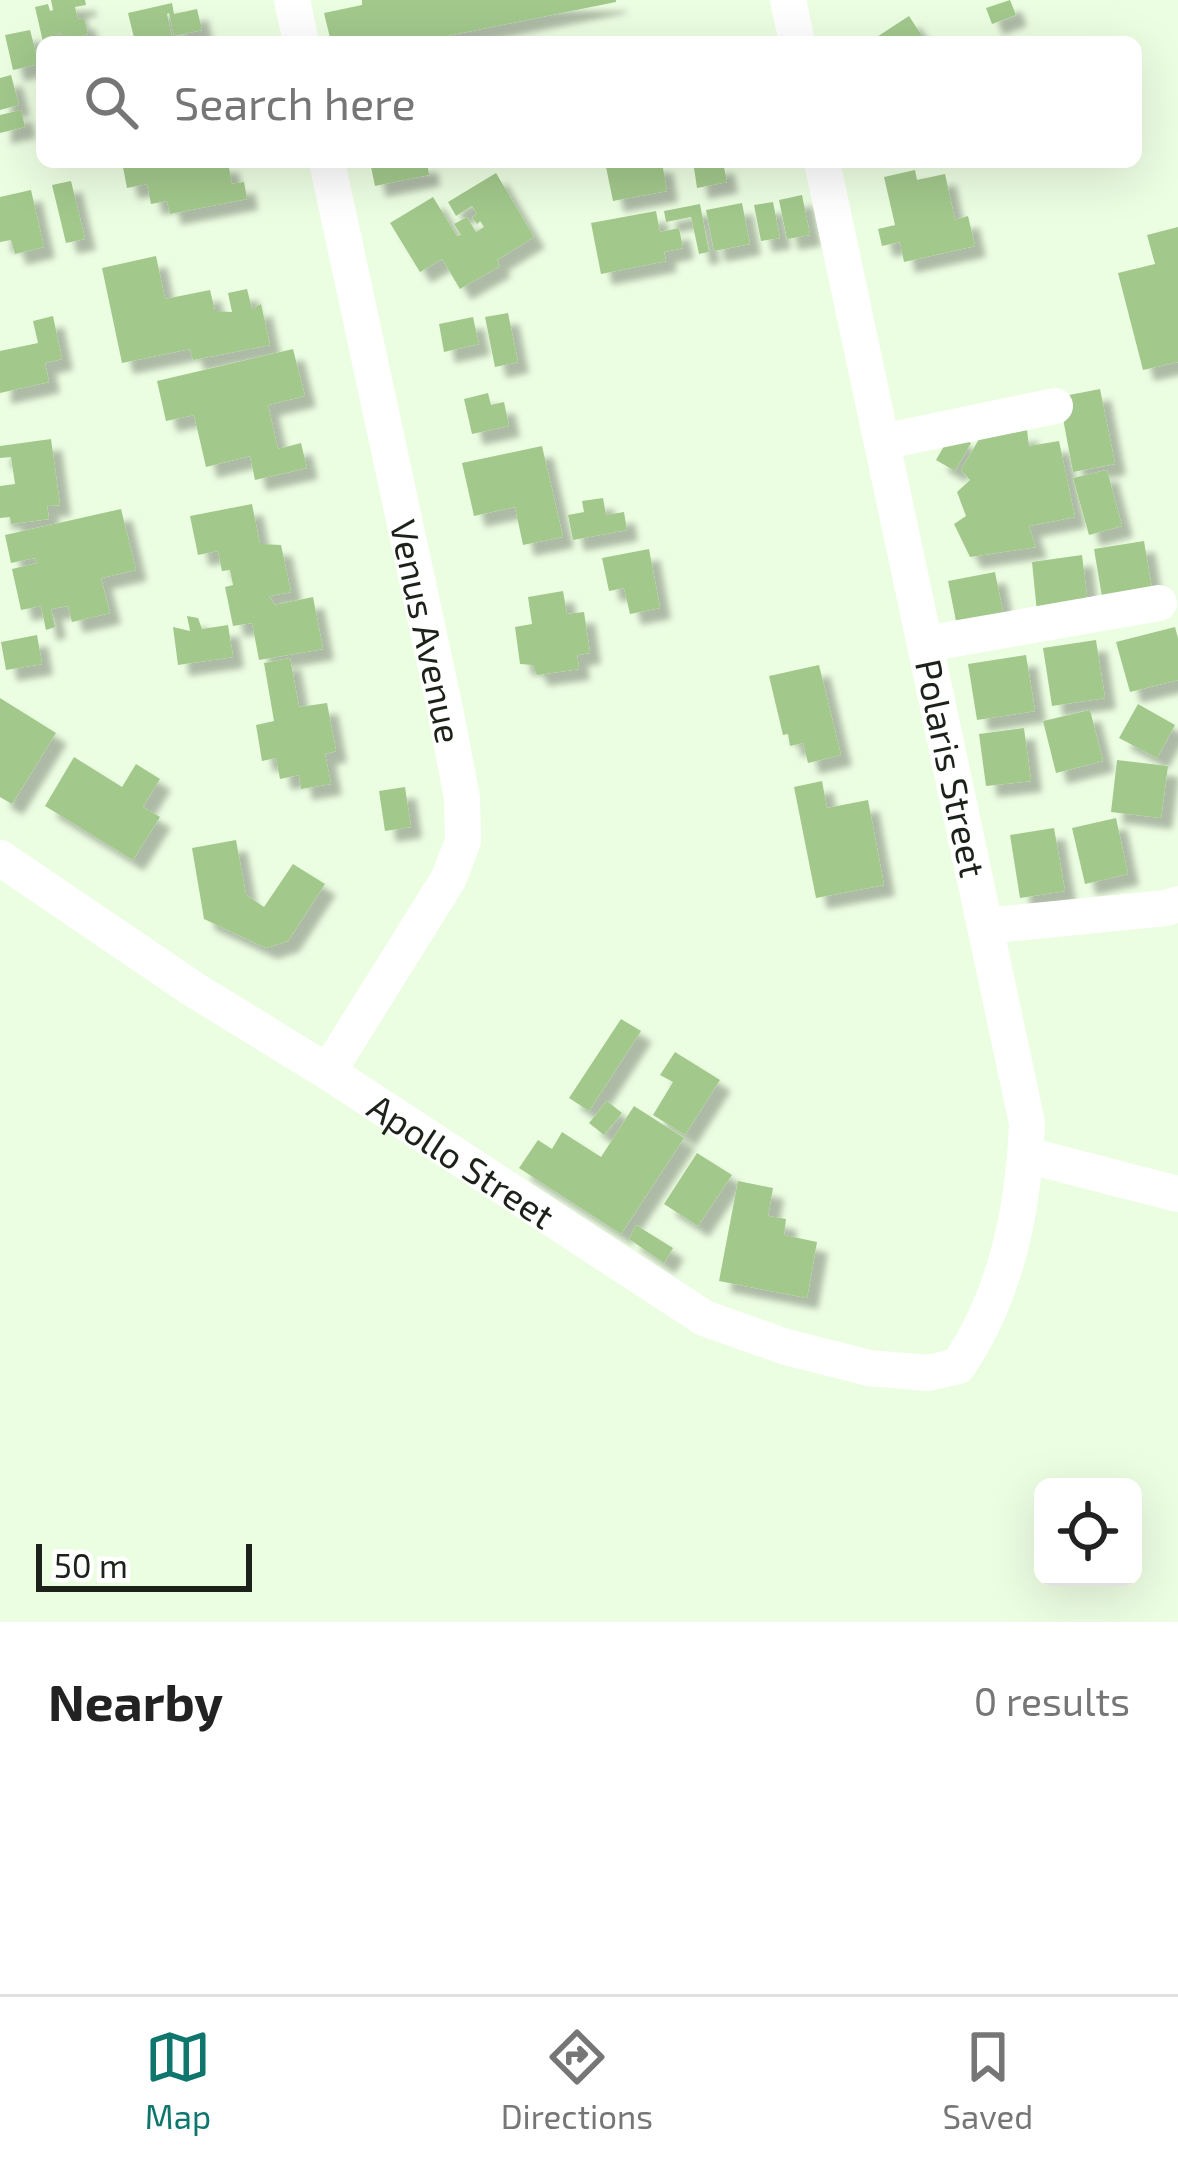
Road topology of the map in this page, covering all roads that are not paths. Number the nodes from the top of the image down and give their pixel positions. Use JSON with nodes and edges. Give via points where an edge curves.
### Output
{"nodes":[{"id":1,"x":292,"y":0,"type":"edge"},
{"id":2,"x":788,"y":0,"type":"edge"},
{"id":3,"x":300,"y":36,"type":"edge"},
{"id":4,"x":796,"y":36,"type":"edge"},
{"id":5,"x":328,"y":168,"type":"edge"},
{"id":6,"x":823,"y":168,"type":"edge"},
{"id":7,"x":1055,"y":406,"type":"dead end"},
{"id":8,"x":882,"y":442,"type":"junction"},
{"id":9,"x":1159,"y":603,"type":"dead end"},
{"id":10,"x":925,"y":644,"type":"junction"},
{"id":11,"x":0,"y":858,"type":"edge"},
{"id":12,"x":1178,"y":904,"type":"edge"},
{"id":13,"x":986,"y":926,"type":"junction"},
{"id":14,"x":328,"y":1072,"type":"junction"},
{"id":15,"x":1026,"y":1155,"type":"junction"},
{"id":16,"x":1178,"y":1194,"type":"edge"},
{"id":17,"x":958,"y":1366,"type":"joint"}],
"edges":[{"from":1,"to":3,"type":"street"},
{"from":2,"to":4,"type":"street"},
{"from":5,"to":14,"type":"street","name":"Venus Avenue","via":[[446,714],[463,841],[449,878]]},
{"from":6,"to":8,"type":"street","name":"Polaris Street"},
{"from":7,"to":8,"type":"street"},
{"from":8,"to":10,"type":"street","name":"Polaris Street"},
{"from":9,"to":10,"type":"street"},
{"from":10,"to":13,"type":"street","name":"Polaris Street"},
{"from":11,"to":14,"type":"street","name":"Apollo Street"},
{"from":12,"to":13,"type":"street"},
{"from":13,"to":15,"type":"street","name":"Polaris Street","via":[[1027,1123]]},
{"from":14,"to":17,"type":"street","name":"Apollo Street","via":[[704,1318],[869,1368],[928,1373]]},
{"from":15,"to":16,"type":"street"},
{"from":15,"to":17,"type":"street","name":"Polaris Street","via":[[1009,1250],[976,1340]]}]}
